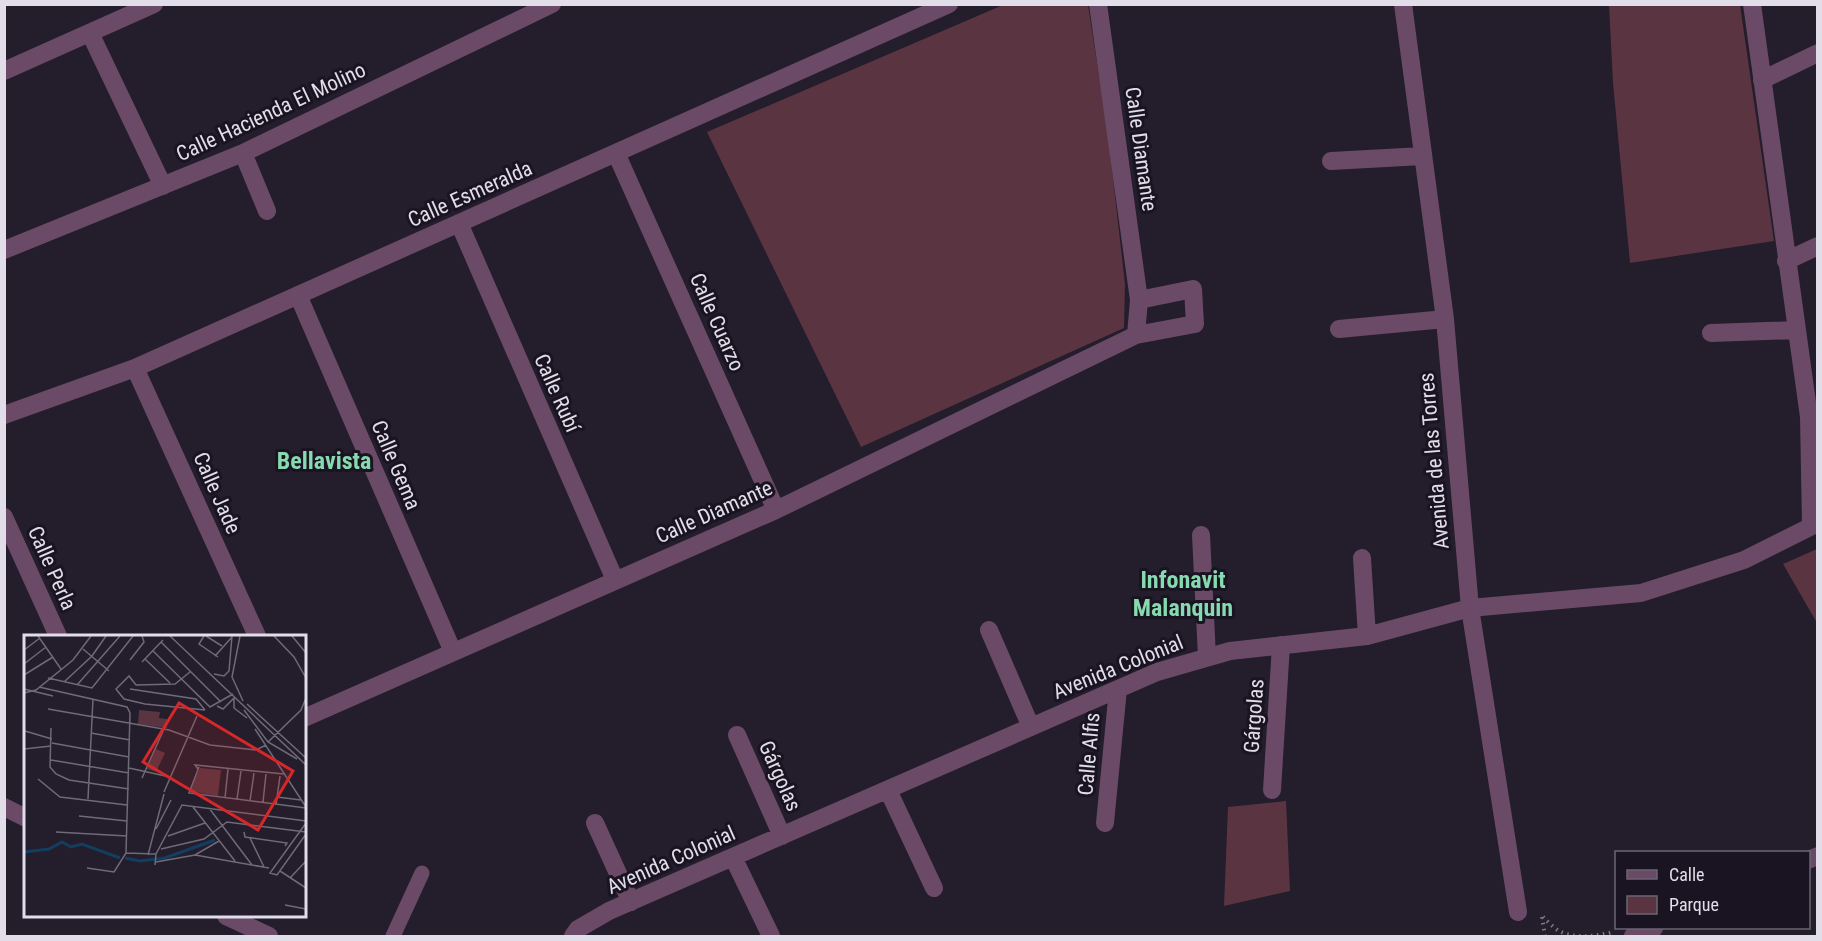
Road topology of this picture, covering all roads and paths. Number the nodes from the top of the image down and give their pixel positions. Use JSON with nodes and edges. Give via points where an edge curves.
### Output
{"nodes":[{"id":1,"x":154,"y":4,"type":"edge"},
{"id":2,"x":552,"y":4,"type":"edge"},
{"id":3,"x":949,"y":4,"type":"edge"},
{"id":4,"x":1098,"y":4,"type":"edge"},
{"id":5,"x":1752,"y":4,"type":"edge"},
{"id":6,"x":1404,"y":5,"type":"edge"},
{"id":7,"x":90,"y":33,"type":"junction"},
{"id":8,"x":1818,"y":53,"type":"edge"},
{"id":9,"x":4,"y":71,"type":"edge"},
{"id":10,"x":1762,"y":80,"type":"junction"},
{"id":11,"x":243,"y":153,"type":"junction"},
{"id":12,"x":616,"y":153,"type":"junction"},
{"id":13,"x":1423,"y":156,"type":"junction"},
{"id":14,"x":1330,"y":161,"type":"dead end"},
{"id":15,"x":163,"y":186,"type":"junction"},
{"id":16,"x":267,"y":211,"type":"dead end"},
{"id":17,"x":459,"y":223,"type":"junction"},
{"id":18,"x":1818,"y":246,"type":"edge"},
{"id":19,"x":4,"y":250,"type":"edge"},
{"id":20,"x":1786,"y":261,"type":"junction"},
{"id":21,"x":298,"y":295,"type":"junction"},
{"id":22,"x":1139,"y":300,"type":"junction"},
{"id":23,"x":1445,"y":320,"type":"junction"},
{"id":24,"x":1339,"y":329,"type":"dead end"},
{"id":25,"x":1796,"y":330,"type":"junction"},
{"id":26,"x":1711,"y":333,"type":"dead end"},
{"id":27,"x":1136,"y":335,"type":"junction"},
{"id":28,"x":135,"y":368,"type":"junction"},
{"id":29,"x":4,"y":415,"type":"edge"},
{"id":30,"x":1813,"y":415,"type":"edge"},
{"id":31,"x":776,"y":510,"type":"junction"},
{"id":32,"x":6,"y":525,"type":"edge"},
{"id":33,"x":1814,"y":525,"type":"edge"},
{"id":34,"x":1201,"y":536,"type":"dead end"},
{"id":35,"x":1362,"y":558,"type":"dead end"},
{"id":36,"x":615,"y":580,"type":"junction"},
{"id":37,"x":1470,"y":608,"type":"junction"},
{"id":38,"x":990,"y":630,"type":"dead end"},
{"id":39,"x":58,"y":635,"type":"edge"},
{"id":40,"x":257,"y":635,"type":"edge"},
{"id":41,"x":1367,"y":636,"type":"junction"},
{"id":42,"x":1281,"y":645,"type":"junction"},
{"id":43,"x":453,"y":652,"type":"junction"},
{"id":44,"x":1207,"y":657,"type":"junction"},
{"id":45,"x":1118,"y":689,"type":"junction"},
{"id":46,"x":306,"y":717,"type":"edge"},
{"id":47,"x":1031,"y":727,"type":"junction"},
{"id":48,"x":737,"y":735,"type":"dead end"},
{"id":49,"x":888,"y":789,"type":"junction"},
{"id":50,"x":1272,"y":790,"type":"dead end"},
{"id":51,"x":4,"y":807,"type":"edge"},
{"id":52,"x":24,"y":817,"type":"edge"},
{"id":53,"x":595,"y":823,"type":"dead end"},
{"id":54,"x":1105,"y":823,"type":"dead end"},
{"id":55,"x":782,"y":836,"type":"junction"},
{"id":56,"x":733,"y":857,"type":"junction"},
{"id":57,"x":422,"y":873,"type":"dead end"},
{"id":58,"x":934,"y":888,"type":"dead end"},
{"id":59,"x":631,"y":902,"type":"junction"},
{"id":60,"x":1518,"y":912,"type":"dead end"},
{"id":61,"x":230,"y":917,"type":"edge"},
{"id":62,"x":1543,"y":917,"type":"dead end"},
{"id":63,"x":1645,"y":929,"type":"edge"},
{"id":64,"x":1626,"y":933,"type":"edge"},
{"id":65,"x":269,"y":936,"type":"edge"},
{"id":66,"x":393,"y":936,"type":"edge"},
{"id":67,"x":573,"y":936,"type":"edge"},
{"id":68,"x":771,"y":936,"type":"edge"}],
"edges":[{"from":1,"to":7,"type":"street"},
{"from":2,"to":11,"type":"street","name":"Calle Hacienda El Molino"},
{"from":3,"to":12,"type":"street","name":"Calle Esmeralda"},
{"from":4,"to":22,"type":"street","name":"Calle Diamante"},
{"from":5,"to":10,"type":"street"},
{"from":6,"to":13,"type":"street","name":"Avenida de las Torres"},
{"from":7,"to":9,"type":"street"},
{"from":7,"to":15,"type":"street"},
{"from":8,"to":10,"type":"street"},
{"from":10,"to":20,"type":"street"},
{"from":11,"to":15,"type":"street","name":"Calle Hacienda El Molino"},
{"from":11,"to":16,"type":"street"},
{"from":12,"to":17,"type":"street","name":"Calle Esmeralda"},
{"from":12,"to":31,"type":"street","name":"Calle Cuarzo"},
{"from":13,"to":14,"type":"street"},
{"from":13,"to":23,"type":"street","name":"Avenida de las Torres"},
{"from":15,"to":19,"type":"street","name":"Calle Hacienda El Molino"},
{"from":17,"to":21,"type":"street","name":"Calle Esmeralda"},
{"from":17,"to":36,"type":"street","name":"Calle Rubí"},
{"from":18,"to":20,"type":"street"},
{"from":20,"to":25,"type":"street"},
{"from":21,"to":28,"type":"street","name":"Calle Esmeralda"},
{"from":21,"to":43,"type":"street","name":"Calle Gema"},
{"from":22,"to":27,"type":"street","name":"Calle Diamante"},
{"from":22,"to":27,"type":"street","name":"Calle Diamante","via":[[1193,289],[1195,324]]},
{"from":23,"to":24,"type":"street"},
{"from":23,"to":37,"type":"street","name":"Avenida de las Torres"},
{"from":25,"to":26,"type":"street"},
{"from":25,"to":30,"type":"street"},
{"from":27,"to":31,"type":"street","name":"Calle Diamante"},
{"from":28,"to":29,"type":"street","name":"Calle Esmeralda"},
{"from":28,"to":40,"type":"street","name":"Calle Jade"},
{"from":30,"to":33,"type":"street"},
{"from":31,"to":36,"type":"street","name":"Calle Diamante"},
{"from":32,"to":39,"type":"street","name":"Calle Perla"},
{"from":33,"to":37,"type":"street","name":"Avenida Colonial","via":[[1744,560],[1641,592]]},
{"from":34,"to":44,"type":"street"},
{"from":35,"to":41,"type":"street"},
{"from":36,"to":43,"type":"street","name":"Calle Diamante"},
{"from":37,"to":41,"type":"street","name":"Avenida Colonial"},
{"from":37,"to":60,"type":"street","name":"Avenida de las Torres"},
{"from":38,"to":47,"type":"street"},
{"from":41,"to":42,"type":"street","name":"Avenida Colonial"},
{"from":42,"to":44,"type":"street","name":"Avenida Colonial"},
{"from":42,"to":50,"type":"street","name":"Gárgolas"},
{"from":43,"to":46,"type":"street","name":"Calle Diamante"},
{"from":44,"to":45,"type":"street","name":"Avenida Colonial"},
{"from":45,"to":47,"type":"street","name":"Avenida Colonial"},
{"from":45,"to":54,"type":"street","name":"Calle Alfis"},
{"from":47,"to":49,"type":"street","name":"Avenida Colonial"},
{"from":48,"to":55,"type":"street","name":"Gárgolas"},
{"from":49,"to":55,"type":"street","name":"Avenida Colonial"},
{"from":49,"to":58,"type":"street"},
{"from":51,"to":52,"type":"street"},
{"from":53,"to":59,"type":"street"},
{"from":55,"to":56,"type":"street","name":"Avenida Colonial"},
{"from":56,"to":59,"type":"street","name":"Avenida Colonial"},
{"from":56,"to":68,"type":"street"},
{"from":57,"to":66,"type":"lane"},
{"from":59,"to":67,"type":"street","name":"Avenida Colonial","via":[[578,929]]},
{"from":61,"to":65,"type":"street"},
{"from":62,"to":64,"type":"path","via":[[1560,932],[1577,936]]},
{"from":63,"to":64,"type":"street"}]}
